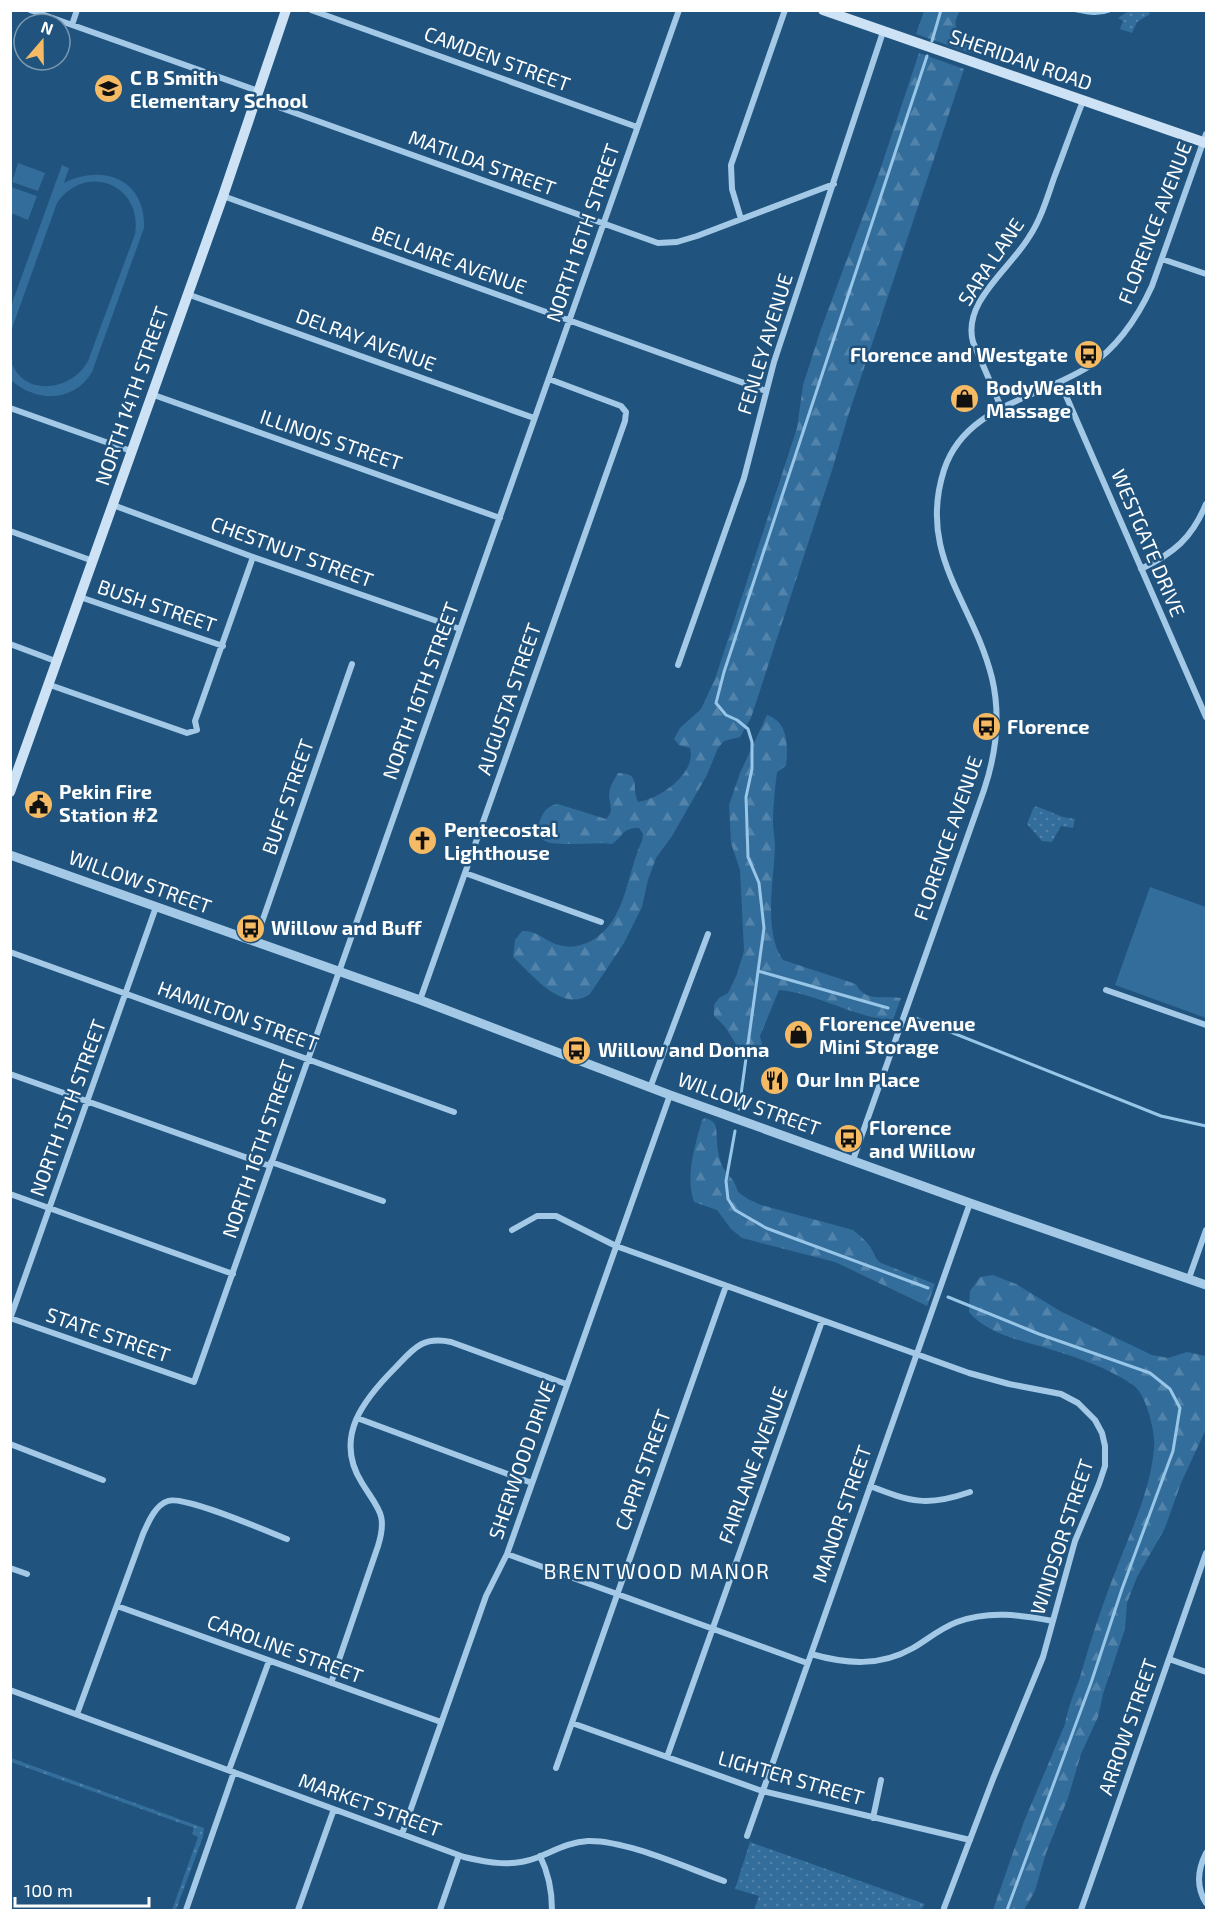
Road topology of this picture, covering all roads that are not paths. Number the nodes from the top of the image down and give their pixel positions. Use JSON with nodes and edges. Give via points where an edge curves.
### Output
{"nodes":[{"id":1,"x":77,"y":10,"type":"edge"},
{"id":2,"x":286,"y":10,"type":"edge"},
{"id":3,"x":311,"y":10,"type":"edge"},
{"id":4,"x":679,"y":10,"type":"edge"},
{"id":5,"x":785,"y":10,"type":"edge"},
{"id":6,"x":823,"y":10,"type":"edge"},
{"id":7,"x":72,"y":25,"type":"joint"},
{"id":8,"x":883,"y":32,"type":"junction"},
{"id":9,"x":257,"y":95,"type":"junction"},
{"id":10,"x":1083,"y":100,"type":"junction"},
{"id":11,"x":637,"y":127,"type":"junction"},
{"id":12,"x":1206,"y":139,"type":"edge"},
{"id":13,"x":834,"y":184,"type":"junction"},
{"id":14,"x":223,"y":196,"type":"junction"},
{"id":15,"x":741,"y":219,"type":"junction"},
{"id":16,"x":604,"y":224,"type":"junction"},
{"id":17,"x":1162,"y":259,"type":"junction"},
{"id":18,"x":1206,"y":274,"type":"edge"},
{"id":19,"x":187,"y":294,"type":"junction"},
{"id":20,"x":569,"y":321,"type":"junction"},
{"id":21,"x":549,"y":379,"type":"junction"},
{"id":22,"x":1060,"y":382,"type":"junction"},
{"id":23,"x":765,"y":391,"type":"junction"},
{"id":24,"x":151,"y":394,"type":"junction"},
{"id":25,"x":1000,"y":407,"type":"junction"},
{"id":26,"x":10,"y":408,"type":"edge"},
{"id":27,"x":534,"y":418,"type":"junction"},
{"id":28,"x":131,"y":451,"type":"junction"},
{"id":29,"x":1206,"y":504,"type":"edge"},
{"id":30,"x":113,"y":505,"type":"junction"},
{"id":31,"x":500,"y":518,"type":"junction"},
{"id":32,"x":10,"y":531,"type":"edge"},
{"id":33,"x":253,"y":556,"type":"junction"},
{"id":34,"x":93,"y":561,"type":"junction"},
{"id":35,"x":1141,"y":569,"type":"junction"},
{"id":36,"x":81,"y":597,"type":"junction"},
{"id":37,"x":460,"y":629,"type":"junction"},
{"id":38,"x":10,"y":644,"type":"edge"},
{"id":39,"x":223,"y":646,"type":"junction"},
{"id":40,"x":58,"y":662,"type":"junction"},
{"id":41,"x":352,"y":664,"type":"dead end"},
{"id":42,"x":678,"y":665,"type":"dead end"},
{"id":43,"x":50,"y":685,"type":"junction"},
{"id":44,"x":1206,"y":717,"type":"edge"},
{"id":45,"x":10,"y":792,"type":"edge"},
{"id":46,"x":10,"y":855,"type":"edge"},
{"id":47,"x":465,"y":873,"type":"junction"},
{"id":48,"x":156,"y":907,"type":"junction"},
{"id":49,"x":602,"y":922,"type":"dead end"},
{"id":50,"x":708,"y":934,"type":"dead end"},
{"id":51,"x":255,"y":942,"type":"junction"},
{"id":52,"x":10,"y":952,"type":"edge"},
{"id":53,"x":339,"y":972,"type":"junction"},
{"id":54,"x":1106,"y":990,"type":"dead end"},
{"id":55,"x":126,"y":994,"type":"junction"},
{"id":56,"x":420,"y":1000,"type":"junction"},
{"id":57,"x":1206,"y":1025,"type":"edge"},
{"id":58,"x":308,"y":1059,"type":"junction"},
{"id":59,"x":10,"y":1074,"type":"edge"},
{"id":60,"x":650,"y":1088,"type":"junction"},
{"id":61,"x":670,"y":1095,"type":"junction"},
{"id":62,"x":88,"y":1101,"type":"junction"},
{"id":63,"x":454,"y":1112,"type":"dead end"},
{"id":64,"x":853,"y":1160,"type":"junction"},
{"id":65,"x":271,"y":1164,"type":"junction"},
{"id":66,"x":10,"y":1194,"type":"edge"},
{"id":67,"x":382,"y":1201,"type":"dead end"},
{"id":68,"x":970,"y":1203,"type":"junction"},
{"id":69,"x":50,"y":1208,"type":"junction"},
{"id":70,"x":513,"y":1230,"type":"dead end"},
{"id":71,"x":1206,"y":1230,"type":"edge"},
{"id":72,"x":616,"y":1246,"type":"junction"},
{"id":73,"x":233,"y":1274,"type":"junction"},
{"id":74,"x":1189,"y":1278,"type":"junction"},
{"id":75,"x":1206,"y":1284,"type":"edge"},
{"id":76,"x":726,"y":1286,"type":"junction"},
{"id":77,"x":11,"y":1319,"type":"edge"},
{"id":78,"x":822,"y":1320,"type":"junction"},
{"id":79,"x":916,"y":1354,"type":"junction"},
{"id":80,"x":194,"y":1382,"type":"joint"},
{"id":81,"x":566,"y":1384,"type":"junction"},
{"id":82,"x":357,"y":1418,"type":"junction"},
{"id":83,"x":10,"y":1444,"type":"edge"},
{"id":84,"x":104,"y":1480,"type":"dead end"},
{"id":85,"x":532,"y":1483,"type":"junction"},
{"id":86,"x":870,"y":1486,"type":"junction"},
{"id":87,"x":970,"y":1492,"type":"dead end"},
{"id":88,"x":287,"y":1539,"type":"dead end"},
{"id":89,"x":507,"y":1554,"type":"junction"},
{"id":90,"x":1206,"y":1554,"type":"edge"},
{"id":91,"x":10,"y":1568,"type":"edge"},
{"id":92,"x":27,"y":1574,"type":"dead end"},
{"id":93,"x":616,"y":1593,"type":"junction"},
{"id":94,"x":117,"y":1606,"type":"junction"},
{"id":95,"x":1053,"y":1621,"type":"junction"},
{"id":96,"x":712,"y":1629,"type":"junction"},
{"id":97,"x":811,"y":1654,"type":"junction"},
{"id":98,"x":1169,"y":1659,"type":"junction"},
{"id":99,"x":269,"y":1662,"type":"junction"},
{"id":100,"x":807,"y":1663,"type":"junction"},
{"id":101,"x":1206,"y":1672,"type":"edge"},
{"id":102,"x":331,"y":1683,"type":"junction"},
{"id":103,"x":10,"y":1690,"type":"edge"},
{"id":104,"x":76,"y":1714,"type":"junction"},
{"id":105,"x":441,"y":1722,"type":"junction"},
{"id":106,"x":572,"y":1723,"type":"junction"},
{"id":107,"x":667,"y":1757,"type":"junction"},
{"id":108,"x":556,"y":1768,"type":"dead end"},
{"id":109,"x":232,"y":1771,"type":"junction"},
{"id":110,"x":881,"y":1780,"type":"dead end"},
{"id":111,"x":762,"y":1791,"type":"junction"},
{"id":112,"x":334,"y":1809,"type":"junction"},
{"id":113,"x":873,"y":1818,"type":"junction"},
{"id":114,"x":402,"y":1834,"type":"junction"},
{"id":115,"x":747,"y":1836,"type":"dead end"},
{"id":116,"x":970,"y":1840,"type":"junction"},
{"id":117,"x":1206,"y":1853,"type":"edge"},
{"id":118,"x":459,"y":1855,"type":"junction"},
{"id":119,"x":540,"y":1856,"type":"junction"},
{"id":120,"x":724,"y":1881,"type":"dead end"},
{"id":121,"x":1206,"y":1903,"type":"edge"},
{"id":122,"x":944,"y":1908,"type":"dead end"},
{"id":123,"x":186,"y":1911,"type":"edge"},
{"id":124,"x":298,"y":1911,"type":"edge"},
{"id":125,"x":440,"y":1911,"type":"edge"},
{"id":126,"x":552,"y":1911,"type":"edge"},
{"id":127,"x":1081,"y":1911,"type":"edge"}],
"edges":[{"from":1,"to":7,"type":"street"},
{"from":2,"to":9,"type":"main road","name":"NORTH 14TH STREET"},
{"from":3,"to":11,"type":"street","name":"CAMDEN STREET"},
{"from":4,"to":11,"type":"street","name":"NORTH 16TH STREET"},
{"from":5,"to":15,"type":"street","via":[[731,165],[732,189]]},
{"from":6,"to":8,"type":"main road","name":"SHERIDAN ROAD"},
{"from":7,"to":9,"type":"street","name":"MATILDA STREET"},
{"from":8,"to":10,"type":"main road","name":"SHERIDAN ROAD"},
{"from":8,"to":13,"type":"street","name":"FENLEY AVENUE"},
{"from":9,"to":14,"type":"main road","name":"NORTH 14TH STREET"},
{"from":9,"to":16,"type":"street","name":"MATILDA STREET"},
{"from":10,"to":12,"type":"main road","name":"SHERIDAN ROAD"},
{"from":10,"to":25,"type":"street","name":"SARA LANE","via":[[1035,227],[972,315],[972,342]]},
{"from":11,"to":16,"type":"street","name":"NORTH 16TH STREET"},
{"from":12,"to":17,"type":"street","name":"FLORENCE AVENUE"},
{"from":13,"to":15,"type":"street","name":"MATILDA STREET"},
{"from":13,"to":23,"type":"street","name":"FENLEY AVENUE"},
{"from":14,"to":19,"type":"main road","name":"NORTH 14TH STREET"},
{"from":14,"to":20,"type":"street","name":"BELLAIRE AVENUE"},
{"from":15,"to":16,"type":"street","name":"MATILDA STREET","via":[[671,243],[647,240]]},
{"from":16,"to":20,"type":"street","name":"NORTH 16TH STREET"},
{"from":17,"to":18,"type":"street"},
{"from":17,"to":22,"type":"street","name":"FLORENCE AVENUE","via":[[1143,306],[1126,333],[1096,361]]},
{"from":19,"to":24,"type":"main road","name":"NORTH 14TH STREET"},
{"from":19,"to":27,"type":"street","name":"DELRAY AVENUE"},
{"from":20,"to":21,"type":"street","name":"NORTH 16TH STREET"},
{"from":20,"to":23,"type":"street","name":"BELLAIRE AVENUE"},
{"from":21,"to":27,"type":"street","name":"NORTH 16TH STREET"},
{"from":21,"to":47,"type":"street","name":"AUGUSTA STREET","via":[[624,408],[625,421]]},
{"from":22,"to":25,"type":"street","name":"FLORENCE AVENUE"},
{"from":22,"to":35,"type":"street","name":"WESTGATE DRIVE"},
{"from":23,"to":42,"type":"street","name":"FENLEY AVENUE","via":[[744,478]]},
{"from":24,"to":28,"type":"main road","name":"NORTH 14TH STREET"},
{"from":24,"to":31,"type":"street","name":"ILLINOIS STREET"},
{"from":25,"to":64,"type":"street","name":"FLORENCE AVENUE","via":[[976,423],[954,451],[939,488],[936,514],[943,556],[992,677],[996,711],[994,751],[984,790]]},
{"from":26,"to":28,"type":"street"},
{"from":27,"to":31,"type":"street","name":"NORTH 16TH STREET"},
{"from":28,"to":30,"type":"main road","name":"NORTH 14TH STREET"},
{"from":29,"to":35,"type":"street","via":[[1186,539]]},
{"from":30,"to":33,"type":"street","name":"CHESTNUT STREET"},
{"from":30,"to":34,"type":"main road","name":"NORTH 14TH STREET"},
{"from":31,"to":37,"type":"street","name":"NORTH 16TH STREET"},
{"from":32,"to":34,"type":"street"},
{"from":33,"to":37,"type":"street","name":"CHESTNUT STREET"},
{"from":33,"to":39,"type":"street"},
{"from":34,"to":36,"type":"main road","name":"NORTH 14TH STREET"},
{"from":35,"to":44,"type":"street","name":"WESTGATE DRIVE"},
{"from":36,"to":39,"type":"street","name":"BUSH STREET"},
{"from":36,"to":40,"type":"main road","name":"NORTH 14TH STREET"},
{"from":37,"to":53,"type":"street","name":"NORTH 16TH STREET"},
{"from":38,"to":40,"type":"street"},
{"from":39,"to":43,"type":"street","via":[[195,722],[197,730],[187,732]]},
{"from":40,"to":43,"type":"main road","name":"NORTH 14TH STREET"},
{"from":41,"to":51,"type":"street","name":"BUFF STREET"},
{"from":43,"to":45,"type":"main road","name":"NORTH 14TH STREET"},
{"from":46,"to":48,"type":"street","name":"WILLOW STREET"},
{"from":47,"to":49,"type":"street"},
{"from":47,"to":56,"type":"street","name":"AUGUSTA STREET"},
{"from":48,"to":51,"type":"street","name":"WILLOW STREET"},
{"from":48,"to":55,"type":"street","name":"NORTH 15TH STREET"},
{"from":50,"to":60,"type":"street"},
{"from":51,"to":53,"type":"street","name":"WILLOW STREET"},
{"from":52,"to":55,"type":"street","name":"HAMILTON STREET"},
{"from":53,"to":56,"type":"street","name":"WILLOW STREET"},
{"from":53,"to":58,"type":"street","name":"NORTH 16TH STREET"},
{"from":54,"to":57,"type":"street"},
{"from":55,"to":58,"type":"street","name":"HAMILTON STREET"},
{"from":55,"to":62,"type":"street","name":"NORTH 15TH STREET"},
{"from":56,"to":60,"type":"street","name":"WILLOW STREET"},
{"from":58,"to":63,"type":"street","name":"HAMILTON STREET"},
{"from":58,"to":65,"type":"street","name":"NORTH 16TH STREET"},
{"from":59,"to":62,"type":"street"},
{"from":60,"to":61,"type":"street","name":"WILLOW STREET"},
{"from":61,"to":64,"type":"street","name":"WILLOW STREET"},
{"from":61,"to":72,"type":"street","name":"SHERWOOD DRIVE"},
{"from":62,"to":65,"type":"street"},
{"from":62,"to":69,"type":"street","name":"NORTH 15TH STREET"},
{"from":64,"to":68,"type":"street","name":"WILLOW STREET"},
{"from":65,"to":67,"type":"street"},
{"from":65,"to":73,"type":"street","name":"NORTH 16TH STREET"},
{"from":66,"to":69,"type":"street"},
{"from":68,"to":74,"type":"street","name":"WILLOW STREET"},
{"from":68,"to":79,"type":"street","name":"MANOR STREET"},
{"from":69,"to":73,"type":"street"},
{"from":69,"to":77,"type":"street","name":"NORTH 15TH STREET"},
{"from":70,"to":72,"type":"street","name":"WINDSOR STREET","via":[[537,1216],[551,1215]]},
{"from":71,"to":74,"type":"street"},
{"from":72,"to":76,"type":"street","name":"WINDSOR STREET"},
{"from":72,"to":81,"type":"street","name":"SHERWOOD DRIVE"},
{"from":73,"to":80,"type":"street","name":"NORTH 16TH STREET"},
{"from":74,"to":75,"type":"street","name":"WILLOW STREET"},
{"from":76,"to":78,"type":"street","name":"WINDSOR STREET"},
{"from":76,"to":93,"type":"street","name":"CAPRI STREET"},
{"from":77,"to":80,"type":"street","name":"STATE STREET"},
{"from":78,"to":79,"type":"street","name":"WINDSOR STREET"},
{"from":78,"to":96,"type":"street","name":"FAIRLANE AVENUE"},
{"from":79,"to":86,"type":"street","name":"MANOR STREET"},
{"from":79,"to":95,"type":"street","name":"WINDSOR STREET","via":[[989,1379],[1066,1396],[1084,1408],[1098,1425],[1105,1446],[1103,1473],[1075,1540]]},
{"from":81,"to":82,"type":"street","via":[[450,1342],[430,1340],[416,1346],[386,1377],[366,1400]]},
{"from":81,"to":85,"type":"street","name":"SHERWOOD DRIVE"},
{"from":82,"to":85,"type":"street"},
{"from":82,"to":102,"type":"street","via":[[350,1442],[354,1466],[378,1505],[382,1528]]},
{"from":83,"to":84,"type":"street"},
{"from":85,"to":89,"type":"street","name":"SHERWOOD DRIVE"},
{"from":86,"to":87,"type":"street","via":[[908,1499],[932,1502]]},
{"from":86,"to":97,"type":"street","name":"MANOR STREET"},
{"from":88,"to":94,"type":"street","via":[[194,1504],[173,1500],[164,1503],[143,1534]]},
{"from":89,"to":93,"type":"street"},
{"from":89,"to":105,"type":"street","name":"SHERWOOD DRIVE","via":[[486,1596]]},
{"from":90,"to":98,"type":"street","name":"ARROW STREET"},
{"from":91,"to":92,"type":"street"},
{"from":93,"to":96,"type":"street"},
{"from":93,"to":106,"type":"street","name":"CAPRI STREET"},
{"from":94,"to":99,"type":"street","name":"CAROLINE STREET"},
{"from":94,"to":104,"type":"street"},
{"from":95,"to":97,"type":"street","via":[[1004,1614],[966,1619],[906,1652],[874,1662],[847,1662]]},
{"from":95,"to":116,"type":"street","name":"WINDSOR STREET"},
{"from":96,"to":100,"type":"street"},
{"from":96,"to":107,"type":"street","name":"FAIRLANE AVENUE"},
{"from":97,"to":100,"type":"street","name":"MANOR STREET"},
{"from":98,"to":101,"type":"street"},
{"from":98,"to":127,"type":"street","name":"ARROW STREET"},
{"from":99,"to":102,"type":"street","name":"CAROLINE STREET"},
{"from":99,"to":109,"type":"street"},
{"from":100,"to":111,"type":"street","name":"MANOR STREET"},
{"from":102,"to":105,"type":"street","name":"CAROLINE STREET"},
{"from":103,"to":104,"type":"street","name":"MARKET STREET"},
{"from":104,"to":109,"type":"street","name":"MARKET STREET"},
{"from":105,"to":114,"type":"street","name":"SHERWOOD DRIVE"},
{"from":106,"to":107,"type":"street","name":"LIGHTER STREET"},
{"from":106,"to":108,"type":"street","name":"CAPRI STREET"},
{"from":107,"to":111,"type":"street","name":"LIGHTER STREET"},
{"from":109,"to":112,"type":"street","name":"MARKET STREET"},
{"from":109,"to":123,"type":"street"},
{"from":110,"to":113,"type":"street"},
{"from":111,"to":113,"type":"street","name":"LIGHTER STREET"},
{"from":111,"to":115,"type":"street","name":"MANOR STREET"},
{"from":112,"to":114,"type":"street","name":"MARKET STREET"},
{"from":112,"to":124,"type":"street"},
{"from":113,"to":116,"type":"street","name":"LIGHTER STREET"},
{"from":114,"to":118,"type":"street","name":"MARKET STREET"},
{"from":116,"to":122,"type":"street","name":"WINDSOR STREET"},
{"from":117,"to":121,"type":"street","via":[[1199,1877]]},
{"from":118,"to":119,"type":"street","name":"MARKET STREET","via":[[496,1863]]},
{"from":118,"to":125,"type":"street"},
{"from":119,"to":120,"type":"street","name":"MARKET STREET","via":[[578,1842],[607,1843]]},
{"from":119,"to":126,"type":"street","via":[[548,1875]]}]}
